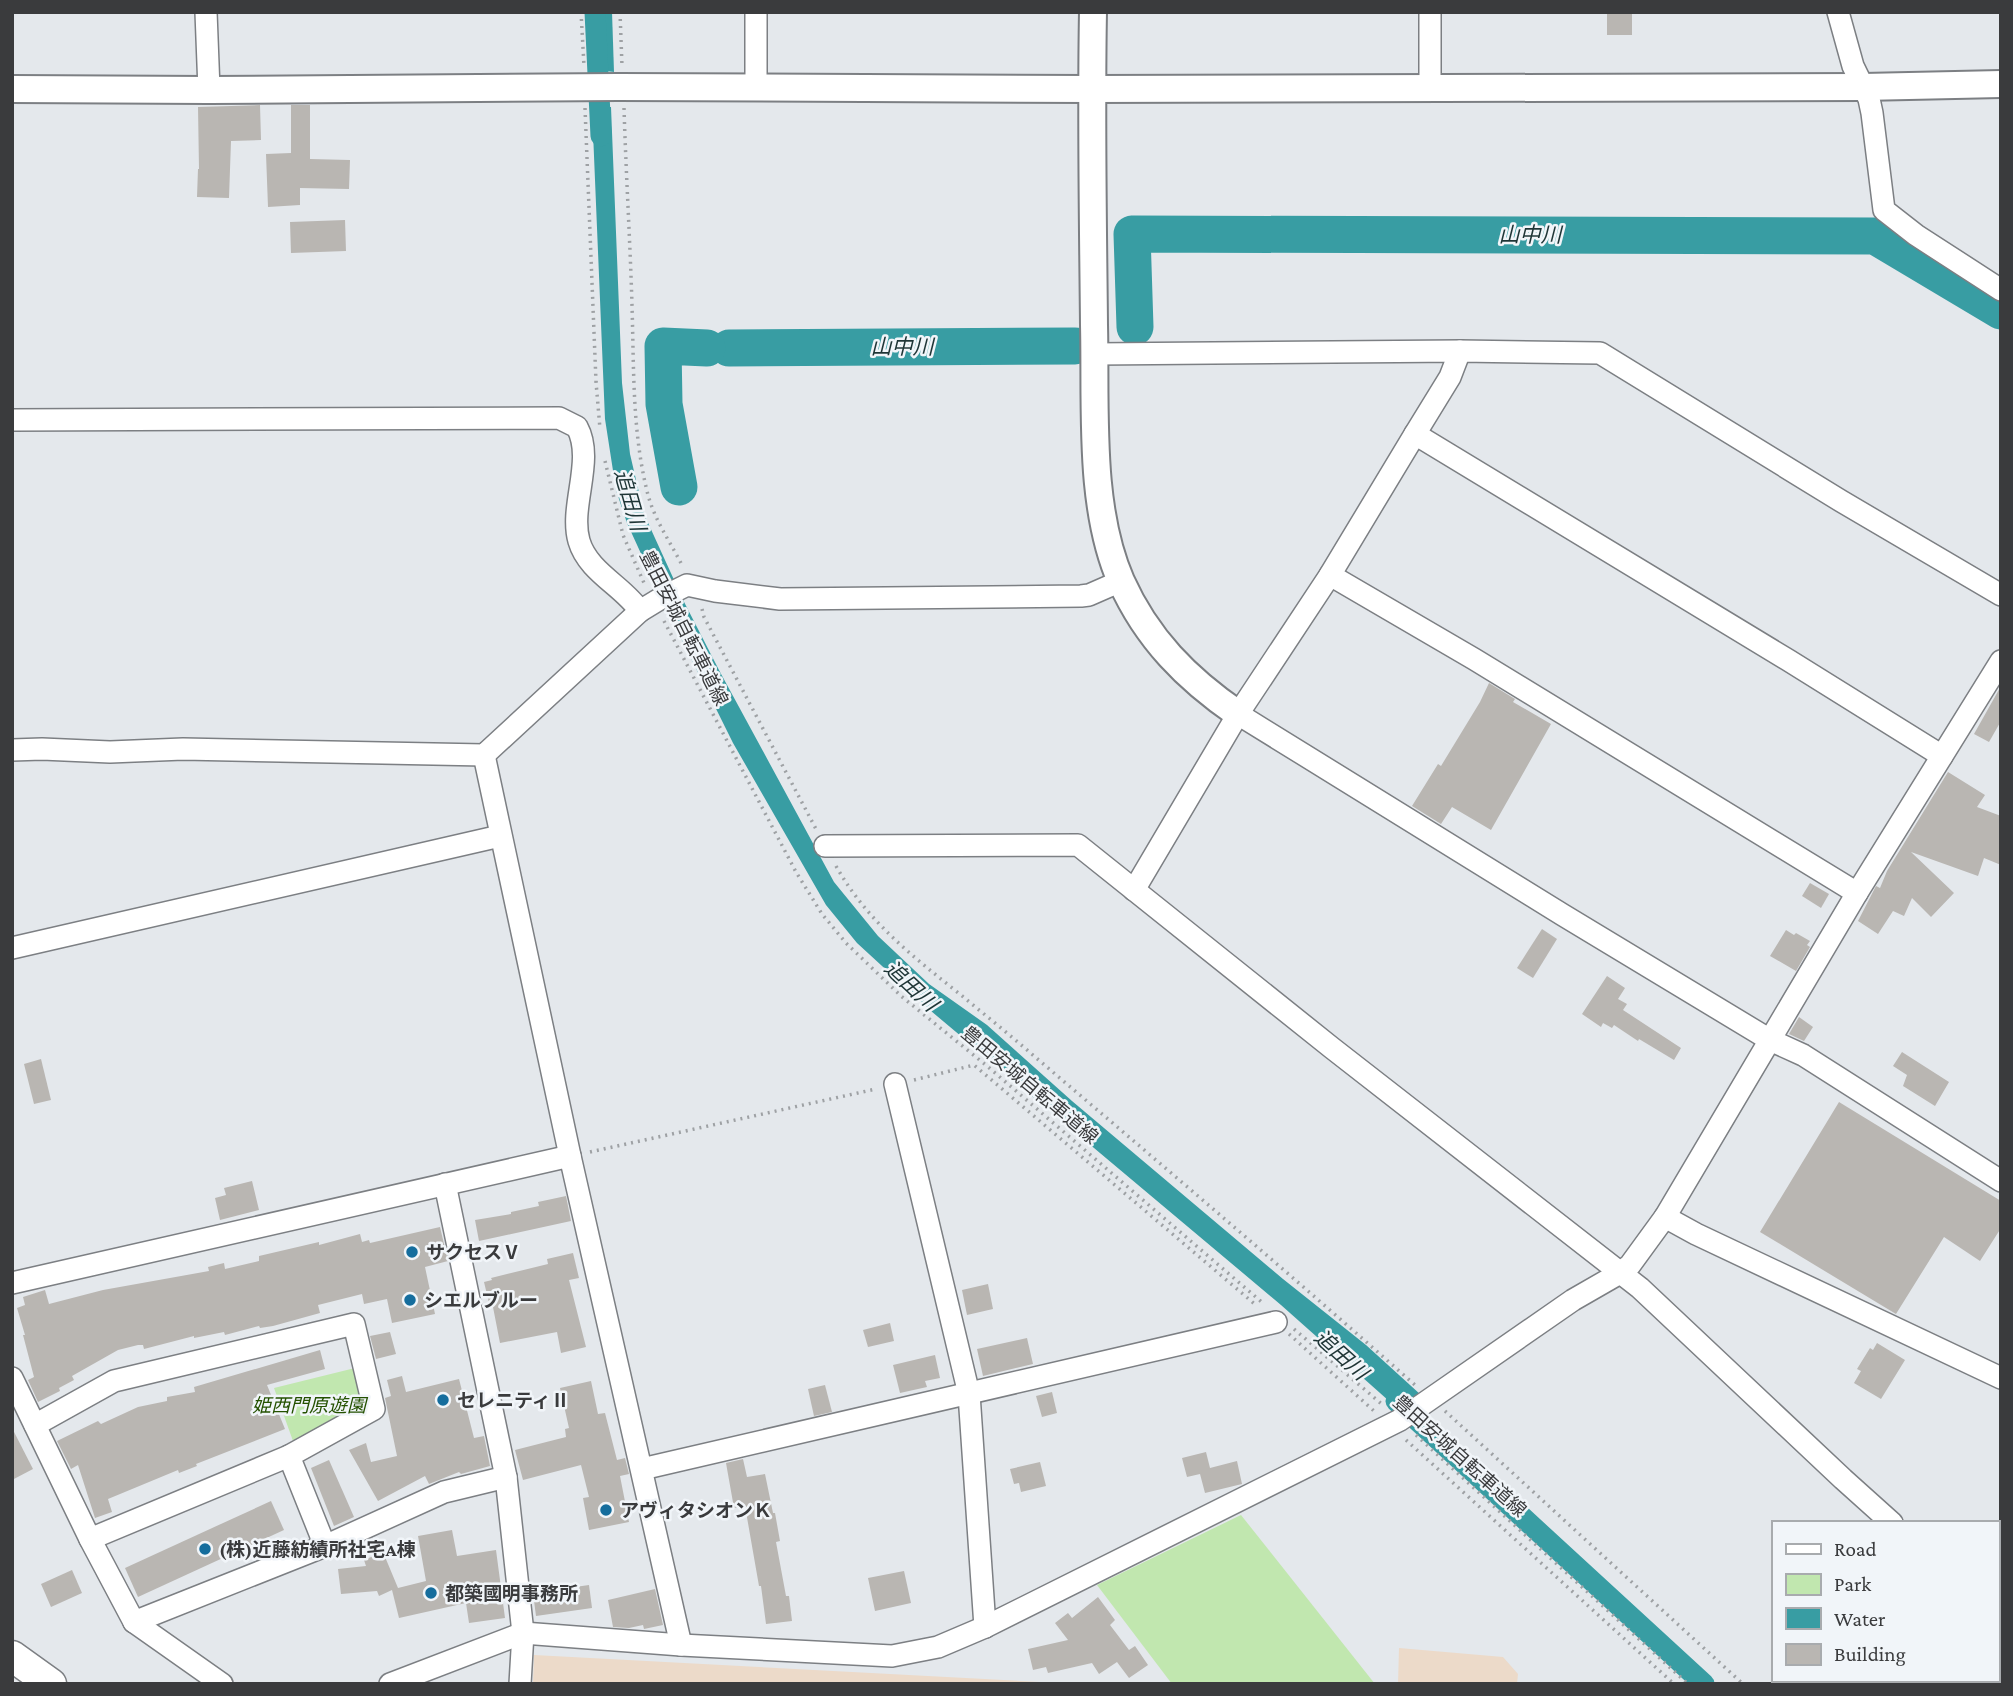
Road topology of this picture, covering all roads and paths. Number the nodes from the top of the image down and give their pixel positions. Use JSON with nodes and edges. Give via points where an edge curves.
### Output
{"nodes":[{"id":1,"x":206,"y":12,"type":"edge"},
{"id":2,"x":581,"y":12,"type":"edge"},
{"id":3,"x":620,"y":12,"type":"edge"},
{"id":4,"x":756,"y":12,"type":"edge"},
{"id":5,"x":1093,"y":12,"type":"edge"},
{"id":6,"x":1430,"y":12,"type":"edge"},
{"id":7,"x":1838,"y":12,"type":"edge"},
{"id":8,"x":2001,"y":84,"type":"edge"},
{"id":9,"x":604,"y":87,"type":"junction"},
{"id":10,"x":1863,"y":87,"type":"junction"},
{"id":11,"x":756,"y":88,"type":"junction"},
{"id":12,"x":1430,"y":88,"type":"junction"},
{"id":13,"x":12,"y":89,"type":"edge"},
{"id":14,"x":1091,"y":89,"type":"junction"},
{"id":15,"x":209,"y":90,"type":"junction"},
{"id":16,"x":2001,"y":290,"type":"edge"},
{"id":17,"x":1461,"y":351,"type":"junction"},
{"id":18,"x":1095,"y":354,"type":"junction"},
{"id":19,"x":12,"y":419,"type":"edge"},
{"id":20,"x":1415,"y":434,"type":"junction"},
{"id":21,"x":601,"y":435,"type":"dead end"},
{"id":22,"x":605,"y":460,"type":"dead end"},
{"id":23,"x":1329,"y":575,"type":"junction"},
{"id":24,"x":1121,"y":582,"type":"junction"},
{"id":25,"x":690,"y":586,"type":"junction"},
{"id":26,"x":2001,"y":595,"type":"edge"},
{"id":27,"x":652,"y":603,"type":"junction"},
{"id":28,"x":2001,"y":662,"type":"edge"},
{"id":29,"x":1238,"y":714,"type":"junction"},
{"id":30,"x":12,"y":750,"type":"edge"},
{"id":31,"x":484,"y":755,"type":"junction"},
{"id":32,"x":1942,"y":756,"type":"junction"},
{"id":33,"x":500,"y":836,"type":"junction"},
{"id":34,"x":825,"y":846,"type":"junction"},
{"id":35,"x":1134,"y":890,"type":"junction"},
{"id":36,"x":1857,"y":893,"type":"junction"},
{"id":37,"x":12,"y":948,"type":"edge"},
{"id":38,"x":1770,"y":1040,"type":"junction"},
{"id":39,"x":895,"y":1084,"type":"junction"},
{"id":40,"x":570,"y":1156,"type":"junction"},
{"id":41,"x":2001,"y":1181,"type":"edge"},
{"id":42,"x":445,"y":1184,"type":"junction"},
{"id":43,"x":1665,"y":1217,"type":"junction"},
{"id":44,"x":1620,"y":1273,"type":"junction"},
{"id":45,"x":12,"y":1283,"type":"edge"},
{"id":46,"x":1280,"y":1320,"type":"junction"},
{"id":47,"x":12,"y":1378,"type":"edge"},
{"id":48,"x":2001,"y":1378,"type":"edge"},
{"id":49,"x":969,"y":1394,"type":"junction"},
{"id":50,"x":1411,"y":1412,"type":"junction"},
{"id":51,"x":35,"y":1425,"type":"junction"},
{"id":52,"x":289,"y":1456,"type":"junction"},
{"id":53,"x":642,"y":1469,"type":"junction"},
{"id":54,"x":506,"y":1476,"type":"junction"},
{"id":55,"x":1890,"y":1521,"type":"edge"},
{"id":56,"x":90,"y":1539,"type":"junction"},
{"id":57,"x":325,"y":1546,"type":"junction"},
{"id":58,"x":134,"y":1622,"type":"junction"},
{"id":59,"x":985,"y":1627,"type":"junction"},
{"id":60,"x":523,"y":1633,"type":"junction"},
{"id":61,"x":681,"y":1645,"type":"junction"},
{"id":62,"x":12,"y":1656,"type":"edge"},
{"id":63,"x":51,"y":1684,"type":"edge"},
{"id":64,"x":222,"y":1684,"type":"edge"},
{"id":65,"x":390,"y":1684,"type":"edge"},
{"id":66,"x":520,"y":1684,"type":"edge"},
{"id":67,"x":1674,"y":1684,"type":"edge"},
{"id":68,"x":1688,"y":1684,"type":"edge"},
{"id":69,"x":1743,"y":1684,"type":"edge"}],
"edges":[{"from":1,"to":15,"type":"street"},
{"from":2,"to":9,"type":"path"},
{"from":3,"to":9,"type":"path"},
{"from":4,"to":11,"type":"street"},
{"from":5,"to":14,"type":"street"},
{"from":6,"to":12,"type":"street"},
{"from":7,"to":10,"type":"street"},
{"from":8,"to":10,"type":"street"},
{"from":9,"to":11,"type":"street"},
{"from":9,"to":15,"type":"street"},
{"from":9,"to":21,"type":"path","via":[[596,382]]},
{"from":9,"to":25,"type":"path","via":[[631,253],[640,460],[657,521]]},
{"from":10,"to":12,"type":"street"},
{"from":10,"to":16,"type":"street","via":[[1872,113],[1884,210]]},
{"from":11,"to":14,"type":"street"},
{"from":12,"to":14,"type":"street"},
{"from":13,"to":15,"type":"street"},
{"from":14,"to":18,"type":"street"},
{"from":17,"to":18,"type":"street"},
{"from":17,"to":20,"type":"street"},
{"from":17,"to":26,"type":"street","via":[[1600,353]]},
{"from":18,"to":24,"type":"street","via":[[1100,502]]},
{"from":19,"to":27,"type":"street","via":[[559,418],[576,427],[583,443],[578,522],[585,555],[633,601]]},
{"from":20,"to":23,"type":"street"},
{"from":20,"to":32,"type":"street"},
{"from":22,"to":27,"type":"path","name":"豊田安城自転車道線","via":[[623,535]]},
{"from":23,"to":29,"type":"street"},
{"from":23,"to":36,"type":"street"},
{"from":24,"to":25,"type":"street","via":[[1081,596],[780,600]]},
{"from":24,"to":29,"type":"street","via":[[1165,651],[1189,677]]},
{"from":25,"to":27,"type":"street"},
{"from":25,"to":34,"type":"path"},
{"from":27,"to":31,"type":"street"},
{"from":27,"to":46,"type":"path","name":"豊田安城自転車道線","via":[[796,872],[846,943],[901,996]]},
{"from":28,"to":32,"type":"street"},
{"from":29,"to":35,"type":"street"},
{"from":29,"to":38,"type":"street"},
{"from":30,"to":31,"type":"street"},
{"from":31,"to":33,"type":"street"},
{"from":32,"to":36,"type":"street"},
{"from":33,"to":37,"type":"street"},
{"from":33,"to":40,"type":"street"},
{"from":34,"to":35,"type":"street","via":[[1073,844],[1083,847]]},
{"from":34,"to":50,"type":"path","via":[[846,883],[889,936],[1222,1216]]},
{"from":35,"to":44,"type":"street"},
{"from":36,"to":38,"type":"street"},
{"from":38,"to":41,"type":"street","via":[[1803,1055]]},
{"from":38,"to":43,"type":"street"},
{"from":39,"to":40,"type":"path"},
{"from":39,"to":46,"type":"path","via":[[974,1065]]},
{"from":39,"to":49,"type":"street"},
{"from":40,"to":42,"type":"street"},
{"from":40,"to":53,"type":"street"},
{"from":42,"to":45,"type":"street"},
{"from":42,"to":54,"type":"street"},
{"from":43,"to":44,"type":"street"},
{"from":43,"to":48,"type":"street"},
{"from":44,"to":50,"type":"street","via":[[1573,1300]]},
{"from":44,"to":55,"type":"street"},
{"from":46,"to":49,"type":"street"},
{"from":46,"to":50,"type":"path"},
{"from":46,"to":50,"type":"path","name":"豊田安城自転車道線"},
{"from":47,"to":51,"type":"street"},
{"from":49,"to":53,"type":"street"},
{"from":49,"to":59,"type":"street"},
{"from":50,"to":59,"type":"street"},
{"from":50,"to":67,"type":"path"},
{"from":50,"to":68,"type":"path","name":"豊田安城自転車道線"},
{"from":50,"to":69,"type":"path"},
{"from":51,"to":52,"type":"street","via":[[114,1381],[354,1324],[374,1409]]},
{"from":51,"to":56,"type":"street"},
{"from":52,"to":56,"type":"street"},
{"from":52,"to":57,"type":"street"},
{"from":53,"to":61,"type":"street"},
{"from":54,"to":57,"type":"street","via":[[444,1492]]},
{"from":54,"to":60,"type":"street"},
{"from":56,"to":58,"type":"street"},
{"from":57,"to":58,"type":"street"},
{"from":58,"to":64,"type":"street"},
{"from":59,"to":61,"type":"street","via":[[938,1647],[892,1656]]},
{"from":60,"to":61,"type":"street"},
{"from":60,"to":65,"type":"street"},
{"from":60,"to":66,"type":"street"},
{"from":62,"to":63,"type":"main road"}]}
